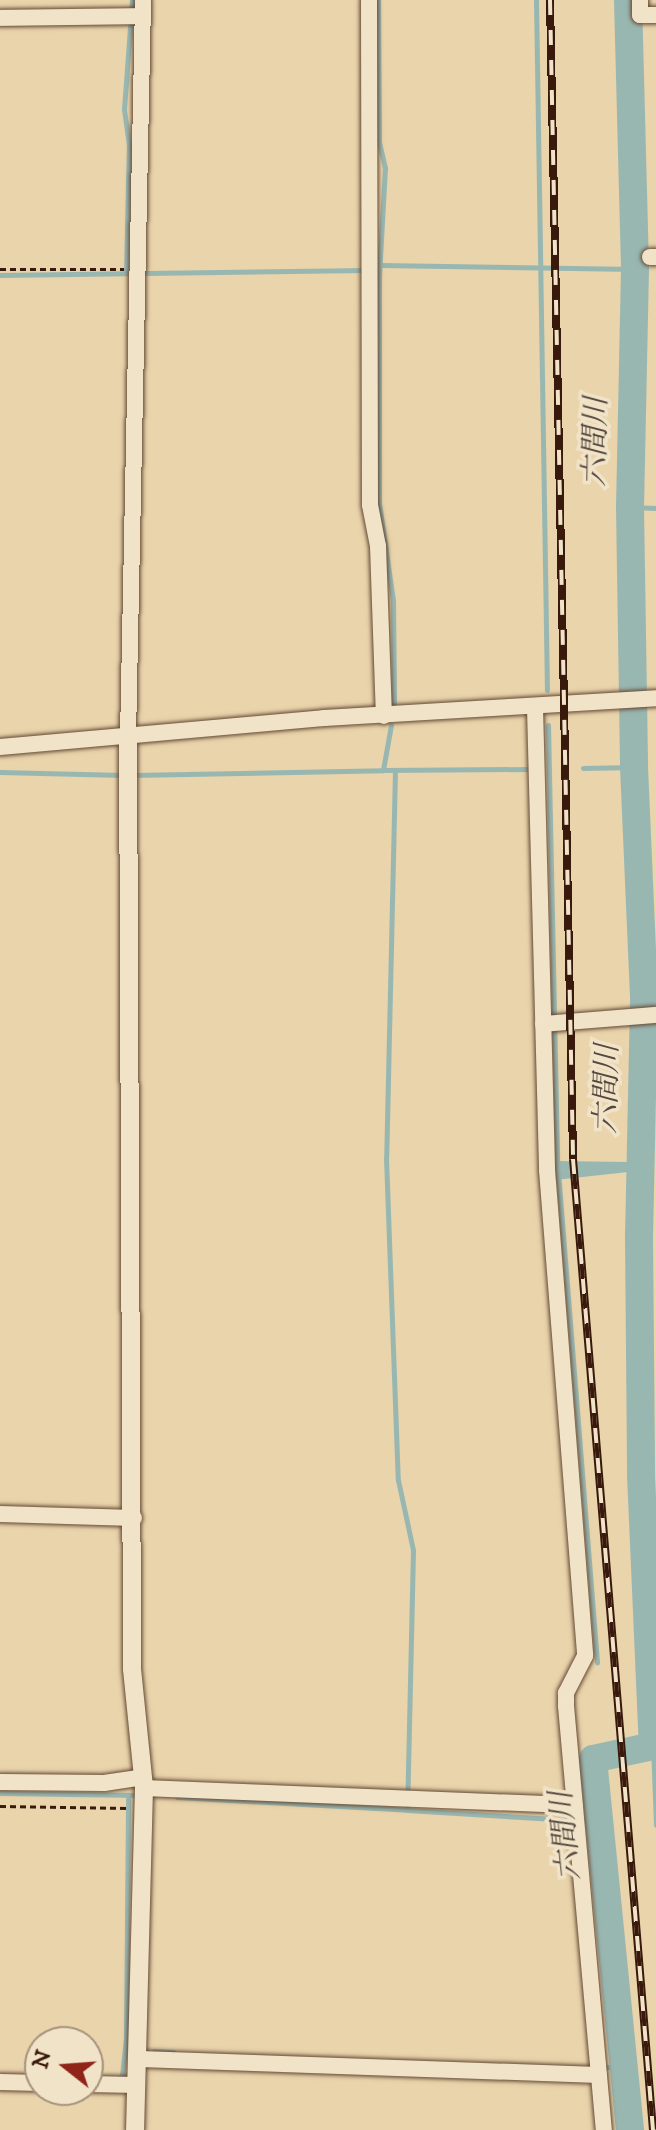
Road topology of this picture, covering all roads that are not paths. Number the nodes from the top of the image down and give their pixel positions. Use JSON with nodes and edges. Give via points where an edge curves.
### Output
{"nodes":[{"id":1,"x":369,"y":0,"type":"edge"},
{"id":2,"x":640,"y":0,"type":"edge"},
{"id":3,"x":138,"y":12,"type":"edge"},
{"id":4,"x":656,"y":15,"type":"edge"},
{"id":5,"x":0,"y":18,"type":"edge"},
{"id":6,"x":650,"y":698,"type":"edge"},
{"id":7,"x":535,"y":708,"type":"junction"},
{"id":8,"x":384,"y":716,"type":"junction"},
{"id":9,"x":128,"y":737,"type":"junction"},
{"id":10,"x":0,"y":747,"type":"edge"},
{"id":11,"x":656,"y":1015,"type":"edge"},
{"id":12,"x":551,"y":1024,"type":"junction"},
{"id":13,"x":0,"y":1514,"type":"edge"},
{"id":14,"x":134,"y":1518,"type":"junction"},
{"id":15,"x":0,"y":1782,"type":"edge"},
{"id":16,"x":144,"y":1790,"type":"junction"},
{"id":17,"x":576,"y":1813,"type":"junction"},
{"id":18,"x":140,"y":2059,"type":"junction"},
{"id":19,"x":599,"y":2075,"type":"junction"},
{"id":20,"x":0,"y":2082,"type":"edge"},
{"id":21,"x":24,"y":2083,"type":"edge"},
{"id":22,"x":104,"y":2084,"type":"edge"},
{"id":23,"x":137,"y":2085,"type":"junction"},
{"id":24,"x":135,"y":2130,"type":"edge"},
{"id":25,"x":604,"y":2130,"type":"edge"}],
"edges":[{"from":1,"to":8,"type":"street","via":[[370,505],[378,546]]},
{"from":2,"to":4,"type":"street","via":[[640,15]]},
{"from":3,"to":5,"type":"street"},
{"from":3,"to":9,"type":"street"},
{"from":6,"to":7,"type":"street"},
{"from":7,"to":8,"type":"street"},
{"from":7,"to":12,"type":"street"},
{"from":8,"to":9,"type":"street"},
{"from":9,"to":10,"type":"street"},
{"from":9,"to":14,"type":"street"},
{"from":11,"to":12,"type":"street"},
{"from":12,"to":17,"type":"street","via":[[551,1242],[585,1656],[566,1693]]},
{"from":13,"to":14,"type":"street"},
{"from":14,"to":16,"type":"street","via":[[132,1669]]},
{"from":15,"to":16,"type":"street","via":[[104,1783]]},
{"from":16,"to":17,"type":"street","via":[[407,1797]]},
{"from":16,"to":18,"type":"street"},
{"from":17,"to":19,"type":"street"},
{"from":18,"to":19,"type":"street"},
{"from":18,"to":23,"type":"street"},
{"from":19,"to":25,"type":"street"},
{"from":20,"to":21,"type":"street"},
{"from":22,"to":23,"type":"street"},
{"from":23,"to":24,"type":"street"}]}
